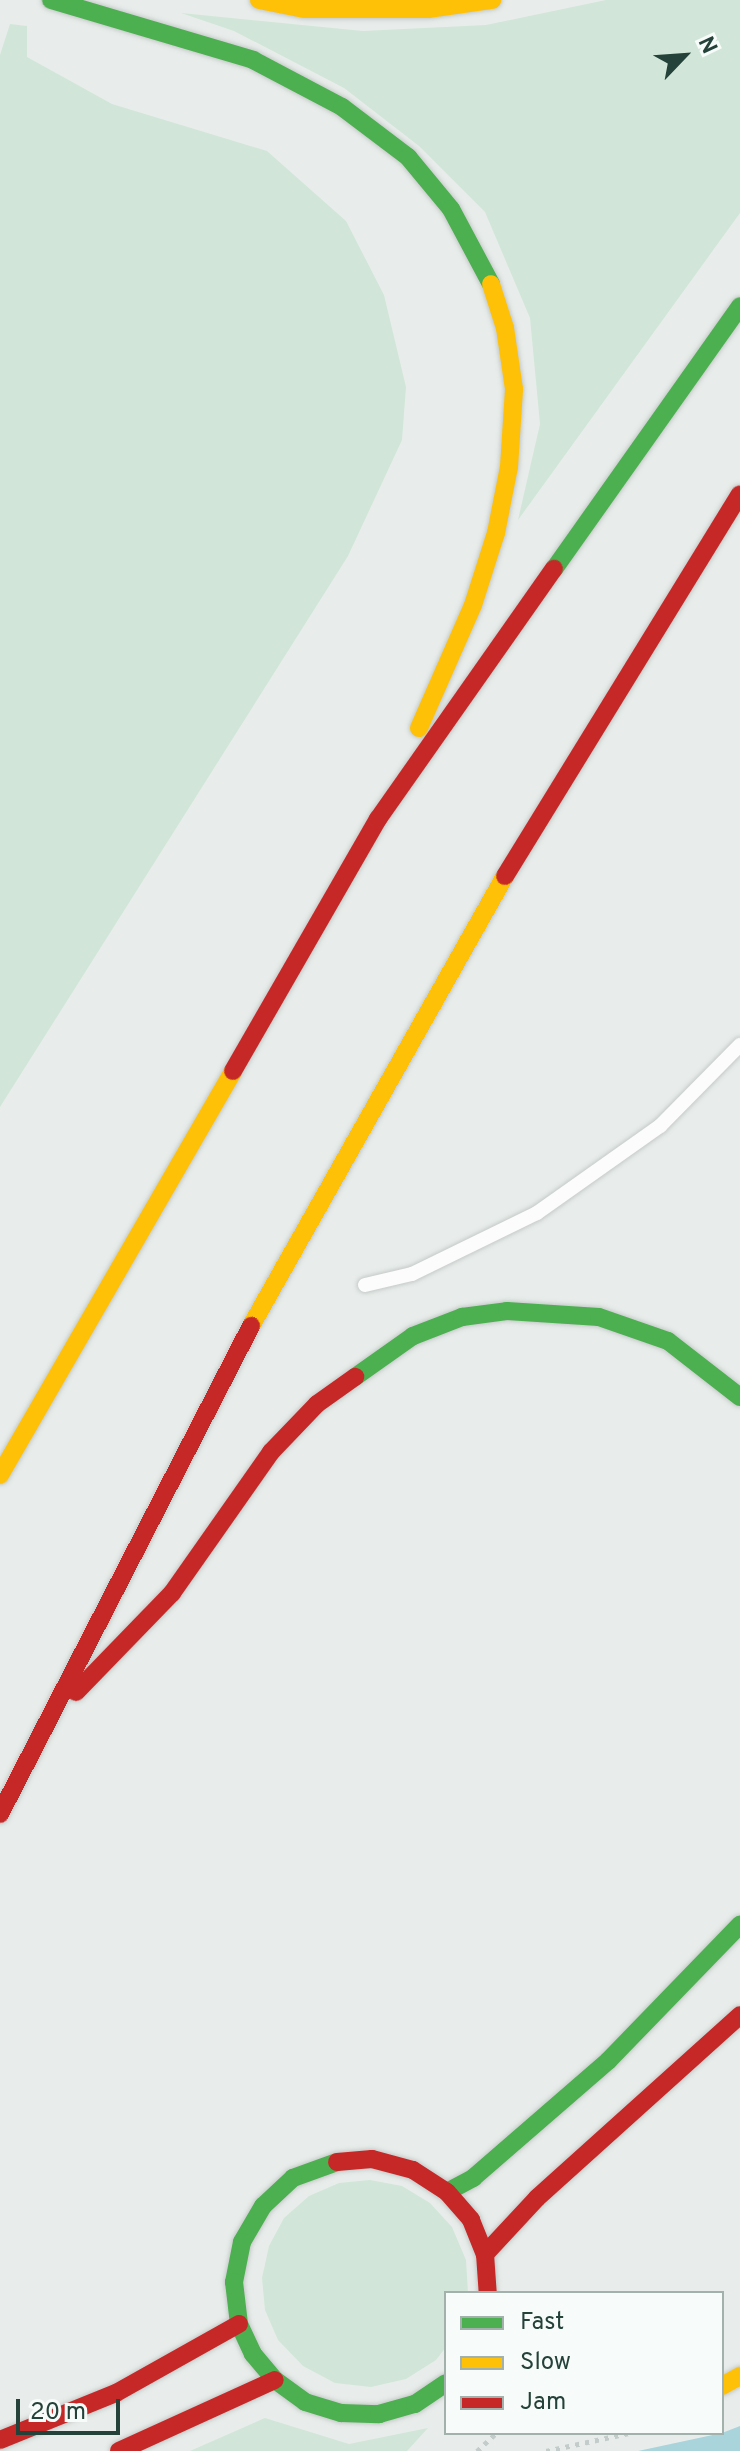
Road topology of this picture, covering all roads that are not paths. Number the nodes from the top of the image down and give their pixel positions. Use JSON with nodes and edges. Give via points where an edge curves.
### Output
{"nodes":[{"id":1,"x":51,"y":0,"type":"edge"},
{"id":2,"x":259,"y":0,"type":"edge"},
{"id":3,"x":492,"y":0,"type":"edge"},
{"id":4,"x":740,"y":306,"type":"edge"},
{"id":5,"x":740,"y":494,"type":"edge"},
{"id":6,"x":378,"y":819,"type":"junction"},
{"id":7,"x":740,"y":1045,"type":"edge"},
{"id":8,"x":365,"y":1285,"type":"dead end"},
{"id":9,"x":740,"y":1397,"type":"edge"},
{"id":10,"x":0,"y":1475,"type":"edge"},
{"id":11,"x":53,"y":1713,"type":"junction"},
{"id":12,"x":0,"y":1814,"type":"edge"},
{"id":13,"x":740,"y":1925,"type":"edge"},
{"id":14,"x":740,"y":2015,"type":"edge"},
{"id":15,"x":447,"y":2192,"type":"junction"},
{"id":16,"x":485,"y":2254,"type":"junction"},
{"id":17,"x":488,"y":2291,"type":"edge"},
{"id":18,"x":239,"y":2324,"type":"junction"},
{"id":19,"x":275,"y":2380,"type":"junction"},
{"id":20,"x":444,"y":2384,"type":"edge"},
{"id":21,"x":415,"y":2404,"type":"junction"},
{"id":22,"x":442,"y":2412,"type":"dead end"},
{"id":23,"x":0,"y":2440,"type":"edge"},
{"id":24,"x":119,"y":2451,"type":"edge"}],
"edges":[{"from":1,"to":6,"type":"main road","via":[[253,60],[342,107],[408,157],[451,209],[489,278],[505,328],[514,389],[509,467],[496,533],[473,605]]},
{"from":2,"to":3,"type":"main road","via":[[305,9],[428,9]]},
{"from":4,"to":6,"type":"main road"},
{"from":5,"to":11,"type":"main road","via":[[455,963],[244,1338]]},
{"from":6,"to":10,"type":"main road"},
{"from":7,"to":8,"type":"lane","via":[[660,1126],[537,1213],[412,1274]]},
{"from":9,"to":11,"type":"main road","via":[[668,1341],[599,1317],[507,1311],[462,1317],[413,1336],[317,1404],[271,1452],[172,1593]]},
{"from":11,"to":12,"type":"main road"},
{"from":13,"to":15,"type":"main road","via":[[597,2070],[473,2178]]},
{"from":14,"to":16,"type":"main road","via":[[537,2198]]},
{"from":15,"to":16,"type":"main road","via":[[471,2220]]},
{"from":15,"to":18,"type":"main road","via":[[413,2170],[372,2159],[332,2163],[293,2178],[263,2206],[242,2242],[234,2282]]},
{"from":16,"to":17,"type":"main road"},
{"from":18,"to":19,"type":"main road","via":[[253,2354]]},
{"from":18,"to":23,"type":"main road","via":[[116,2393]]},
{"from":19,"to":21,"type":"main road","via":[[305,2402],[341,2413],[379,2414]]},
{"from":19,"to":24,"type":"main road"},
{"from":20,"to":21,"type":"main road"},
{"from":21,"to":22,"type":"main road"}]}
